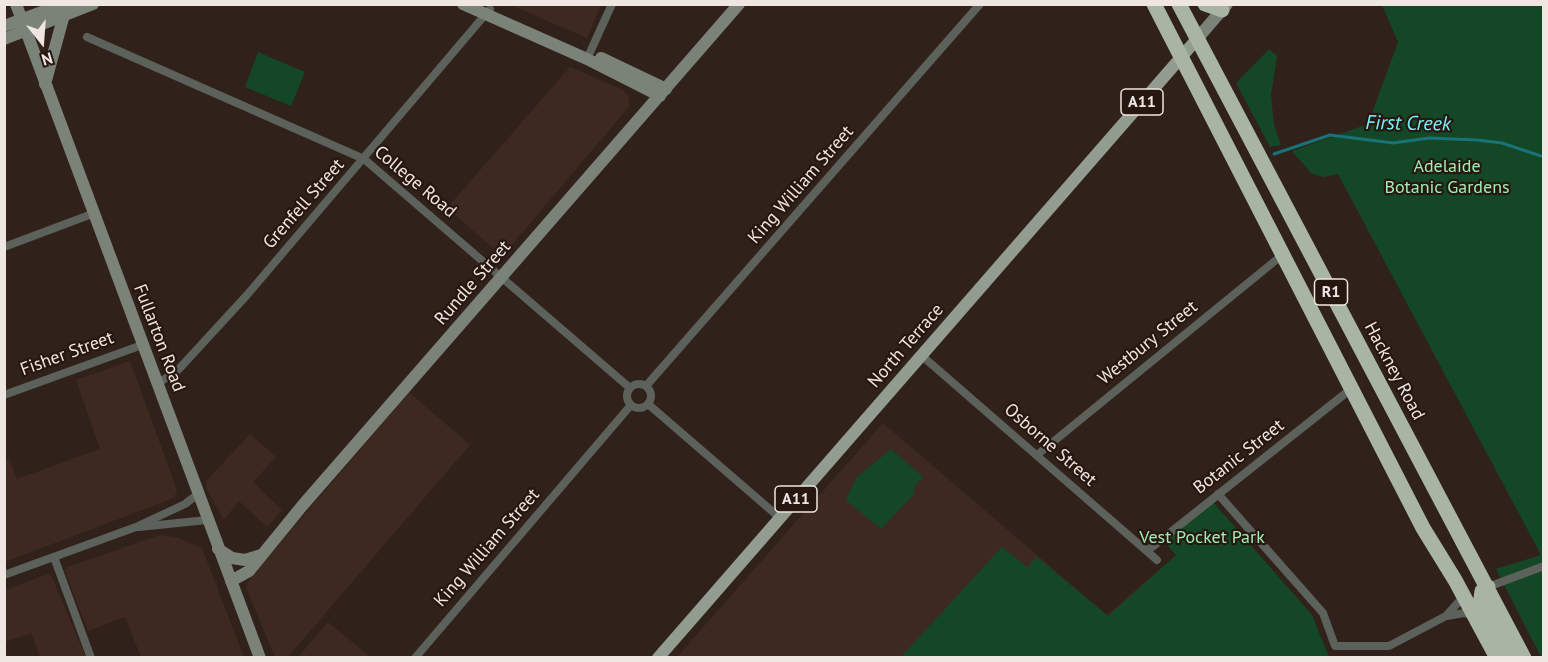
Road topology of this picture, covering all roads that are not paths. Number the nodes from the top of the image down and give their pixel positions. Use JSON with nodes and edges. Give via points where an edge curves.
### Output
{"nodes":[{"id":1,"x":16,"y":4,"type":"edge"},
{"id":2,"x":39,"y":4,"type":"edge"},
{"id":3,"x":93,"y":4,"type":"edge"},
{"id":4,"x":463,"y":4,"type":"edge"},
{"id":5,"x":612,"y":4,"type":"edge"},
{"id":6,"x":740,"y":4,"type":"edge"},
{"id":7,"x":980,"y":4,"type":"edge"},
{"id":8,"x":1154,"y":4,"type":"edge"},
{"id":9,"x":1179,"y":4,"type":"edge"},
{"id":10,"x":1205,"y":4,"type":"edge"},
{"id":11,"x":1225,"y":7,"type":"edge"},
{"id":12,"x":64,"y":8,"type":"edge"},
{"id":13,"x":485,"y":10,"type":"edge"},
{"id":14,"x":24,"y":25,"type":"junction"},
{"id":15,"x":4,"y":26,"type":"edge"},
{"id":16,"x":87,"y":37,"type":"dead end"},
{"id":17,"x":4,"y":39,"type":"edge"},
{"id":18,"x":1197,"y":39,"type":"junction"},
{"id":19,"x":588,"y":56,"type":"junction"},
{"id":20,"x":1181,"y":57,"type":"junction"},
{"id":21,"x":45,"y":84,"type":"junction"},
{"id":22,"x":663,"y":93,"type":"junction"},
{"id":23,"x":364,"y":159,"type":"junction"},
{"id":24,"x":1282,"y":200,"type":"junction"},
{"id":25,"x":92,"y":214,"type":"junction"},
{"id":26,"x":1269,"y":231,"type":"junction"},
{"id":27,"x":4,"y":247,"type":"edge"},
{"id":28,"x":1281,"y":256,"type":"junction"},
{"id":29,"x":502,"y":278,"type":"junction"},
{"id":30,"x":142,"y":345,"type":"junction"},
{"id":31,"x":921,"y":355,"type":"junction"},
{"id":32,"x":157,"y":384,"type":"junction"},
{"id":33,"x":646,"y":387,"type":"junction"},
{"id":34,"x":630,"y":388,"type":"junction"},
{"id":35,"x":1351,"y":389,"type":"junction"},
{"id":36,"x":4,"y":395,"type":"edge"},
{"id":37,"x":648,"y":404,"type":"junction"},
{"id":38,"x":631,"y":405,"type":"junction"},
{"id":39,"x":1037,"y":455,"type":"junction"},
{"id":40,"x":198,"y":494,"type":"junction"},
{"id":41,"x":1218,"y":494,"type":"junction"},
{"id":42,"x":780,"y":518,"type":"junction"},
{"id":43,"x":207,"y":520,"type":"junction"},
{"id":44,"x":136,"y":527,"type":"junction"},
{"id":45,"x":218,"y":549,"type":"junction"},
{"id":46,"x":1147,"y":551,"type":"junction"},
{"id":47,"x":261,"y":555,"type":"junction"},
{"id":48,"x":54,"y":557,"type":"junction"},
{"id":49,"x":1157,"y":560,"type":"dead end"},
{"id":50,"x":1544,"y":566,"type":"edge"},
{"id":51,"x":4,"y":575,"type":"edge"},
{"id":52,"x":231,"y":581,"type":"junction"},
{"id":53,"x":1488,"y":587,"type":"junction"},
{"id":54,"x":1464,"y":596,"type":"junction"},
{"id":55,"x":1474,"y":615,"type":"junction"},
{"id":56,"x":1446,"y":616,"type":"junction"},
{"id":57,"x":91,"y":657,"type":"edge"},
{"id":58,"x":260,"y":657,"type":"edge"},
{"id":59,"x":415,"y":657,"type":"edge"},
{"id":60,"x":658,"y":657,"type":"edge"},
{"id":61,"x":1497,"y":657,"type":"edge"},
{"id":62,"x":1511,"y":657,"type":"edge"},
{"id":63,"x":1524,"y":657,"type":"edge"}],
"edges":[{"from":1,"to":14,"type":"street","name":"Fullarton Road"},
{"from":2,"to":14,"type":"street"},
{"from":3,"to":12,"type":"street"},
{"from":4,"to":13,"type":"street"},
{"from":5,"to":19,"type":"street"},
{"from":6,"to":22,"type":"street","name":"Rundle Street"},
{"from":7,"to":33,"type":"street","name":"King William Street"},
{"from":8,"to":20,"type":"highway","number":"R1"},
{"from":9,"to":18,"type":"highway","number":"R1"},
{"from":10,"to":11,"type":"highway"},
{"from":11,"to":18,"type":"street"},
{"from":12,"to":14,"type":"street"},
{"from":12,"to":21,"type":"street"},
{"from":13,"to":19,"type":"street"},
{"from":13,"to":23,"type":"street","name":"Grenfell Street"},
{"from":14,"to":15,"type":"street"},
{"from":14,"to":17,"type":"street"},
{"from":14,"to":21,"type":"street","name":"Fullarton Road"},
{"from":16,"to":23,"type":"street","name":"College Road"},
{"from":18,"to":20,"type":"main road","number":"A11"},
{"from":18,"to":24,"type":"highway","name":"Hackney Road","number":"R1"},
{"from":19,"to":22,"type":"street"},
{"from":20,"to":26,"type":"highway","number":"R1"},
{"from":20,"to":31,"type":"main road","name":"North Terrace","number":"A11"},
{"from":21,"to":25,"type":"street","name":"Fullarton Road"},
{"from":22,"to":29,"type":"street","name":"Rundle Street"},
{"from":23,"to":29,"type":"street","name":"College Road"},
{"from":23,"to":32,"type":"street","name":"Grenfell Street","via":[[186,362]]},
{"from":24,"to":26,"type":"highway"},
{"from":24,"to":53,"type":"highway","name":"Hackney Road","number":"R1"},
{"from":25,"to":27,"type":"street"},
{"from":25,"to":30,"type":"street","name":"Fullarton Road"},
{"from":26,"to":28,"type":"highway","number":"R1"},
{"from":28,"to":35,"type":"highway","number":"R1"},
{"from":28,"to":39,"type":"street","name":"Westbury Street"},
{"from":29,"to":34,"type":"street","name":"College Road"},
{"from":29,"to":47,"type":"street","name":"Rundle Street"},
{"from":30,"to":32,"type":"street","name":"Fullarton Road"},
{"from":30,"to":36,"type":"street","name":"Fisher Street"},
{"from":31,"to":39,"type":"street","name":"Osborne Street"},
{"from":31,"to":42,"type":"main road","name":"North Terrace","number":"A11"},
{"from":32,"to":40,"type":"street","name":"Fullarton Road"},
{"from":33,"to":34,"type":"street","via":[[635,384]]},
{"from":33,"to":37,"type":"street","via":[[651,396]]},
{"from":34,"to":38,"type":"street","via":[[627,394]]},
{"from":35,"to":41,"type":"street","name":"Botanic Street"},
{"from":35,"to":54,"type":"highway","number":"R1","via":[[1423,528]]},
{"from":37,"to":38,"type":"street","via":[[637,408]]},
{"from":37,"to":42,"type":"street"},
{"from":38,"to":59,"type":"street","name":"King William Street"},
{"from":39,"to":46,"type":"street","name":"Osborne Street"},
{"from":40,"to":43,"type":"street","name":"Fullarton Road"},
{"from":40,"to":44,"type":"street"},
{"from":41,"to":46,"type":"street","name":"Botanic Street"},
{"from":41,"to":56,"type":"street","via":[[1323,613],[1335,646],[1389,646]]},
{"from":42,"to":60,"type":"main road","name":"North Terrace","number":"A11"},
{"from":43,"to":44,"type":"street"},
{"from":43,"to":45,"type":"street","name":"Fullarton Road"},
{"from":44,"to":48,"type":"street"},
{"from":45,"to":47,"type":"street","via":[[232,558],[245,560]]},
{"from":45,"to":52,"type":"street","name":"Fullarton Road"},
{"from":46,"to":49,"type":"street","name":"Osborne Street"},
{"from":47,"to":52,"type":"street","name":"Rundle Street","via":[[244,575]]},
{"from":48,"to":51,"type":"street"},
{"from":48,"to":57,"type":"street"},
{"from":50,"to":53,"type":"street"},
{"from":52,"to":58,"type":"street","name":"Fullarton Road"},
{"from":53,"to":62,"type":"highway","via":[[1481,593],[1482,600]]},
{"from":53,"to":63,"type":"highway","name":"Hackney Road","number":"R1"},
{"from":54,"to":55,"type":"highway","number":"R1"},
{"from":54,"to":56,"type":"street"},
{"from":55,"to":56,"type":"street"},
{"from":55,"to":61,"type":"highway","number":"R1"}]}
